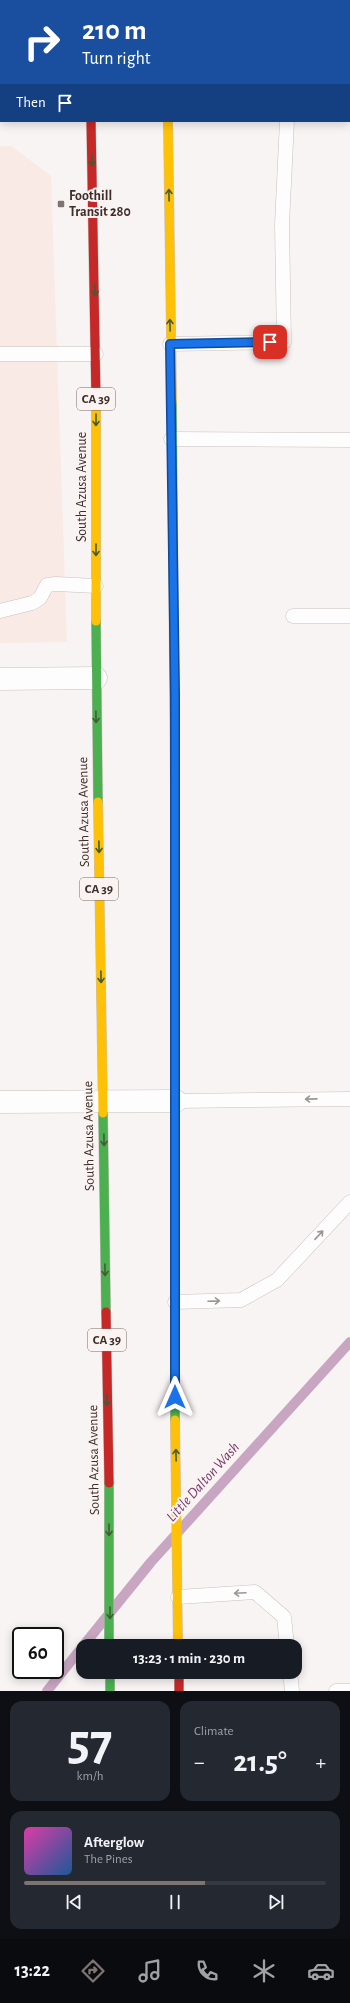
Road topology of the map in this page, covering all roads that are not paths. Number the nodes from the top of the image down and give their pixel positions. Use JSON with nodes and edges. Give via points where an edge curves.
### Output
{"nodes":[{"id":1,"x":91,"y":122,"type":"edge"},
{"id":2,"x":168,"y":122,"type":"edge"},
{"id":3,"x":287,"y":122,"type":"edge"},
{"id":4,"x":170,"y":344,"type":"junction"},
{"id":5,"x":0,"y":354,"type":"edge"},
{"id":6,"x":96,"y":354,"type":"junction"},
{"id":7,"x":171,"y":439,"type":"junction"},
{"id":8,"x":350,"y":440,"type":"edge"},
{"id":9,"x":96,"y":586,"type":"junction"},
{"id":10,"x":0,"y":611,"type":"edge"},
{"id":11,"x":293,"y":616,"type":"dead end"},
{"id":12,"x":350,"y":616,"type":"edge"},
{"id":13,"x":96,"y":678,"type":"junction"},
{"id":14,"x":0,"y":679,"type":"edge"},
{"id":15,"x":350,"y":1099,"type":"edge"},
{"id":16,"x":103,"y":1101,"type":"junction"},
{"id":17,"x":176,"y":1101,"type":"junction"},
{"id":18,"x":0,"y":1102,"type":"edge"},
{"id":19,"x":350,"y":1202,"type":"edge"},
{"id":20,"x":175,"y":1302,"type":"junction"},
{"id":21,"x":178,"y":1597,"type":"junction"},
{"id":22,"x":110,"y":1639,"type":"edge"},
{"id":23,"x":178,"y":1639,"type":"edge"},
{"id":24,"x":286,"y":1639,"type":"edge"},
{"id":25,"x":110,"y":1679,"type":"edge"},
{"id":26,"x":179,"y":1679,"type":"edge"},
{"id":27,"x":291,"y":1679,"type":"edge"},
{"id":28,"x":110,"y":1691,"type":"edge"},
{"id":29,"x":179,"y":1691,"type":"edge"},
{"id":30,"x":292,"y":1691,"type":"edge"},
{"id":31,"x":336,"y":1691,"type":"edge"},
{"id":32,"x":350,"y":1691,"type":"edge"}],
"edges":[{"from":1,"to":6,"type":"main road","name":"South Azusa Avenue","number":"CA 39","one_way":true},
{"from":4,"to":2,"type":"main road","one_way":true},
{"from":3,"to":4,"type":"lane","via":[[282,224],[284,342]]},
{"from":4,"to":7,"type":"main road"},
{"from":5,"to":6,"type":"lane"},
{"from":6,"to":9,"type":"main road","name":"South Azusa Avenue","number":"CA 39","one_way":true},
{"from":7,"to":8,"type":"lane"},
{"from":7,"to":17,"type":"main road","via":[[175,686]]},
{"from":9,"to":10,"type":"lane","via":[[47,585],[40,598],[32,603]]},
{"from":9,"to":13,"type":"main road","name":"South Azusa Avenue","number":"CA 39"},
{"from":11,"to":12,"type":"lane"},
{"from":13,"to":14,"type":"street"},
{"from":13,"to":16,"type":"main road","name":"South Azusa Avenue","number":"CA 39","one_way":true},
{"from":15,"to":17,"type":"lane","one_way":true},
{"from":16,"to":17,"type":"street"},
{"from":16,"to":18,"type":"street"},
{"from":16,"to":22,"type":"main road","name":"South Azusa Avenue","number":"CA 39","one_way":true},
{"from":17,"to":20,"type":"main road"},
{"from":20,"to":19,"type":"lane","one_way":true,"via":[[241,1300],[277,1280]]},
{"from":21,"to":20,"type":"main road","one_way":true},
{"from":21,"to":23,"type":"main road"},
{"from":24,"to":21,"type":"lane","one_way":true,"via":[[284,1617],[255,1592]]},
{"from":25,"to":28,"type":"main road"},
{"from":26,"to":29,"type":"main road"},
{"from":27,"to":30,"type":"lane"},
{"from":31,"to":32,"type":"lane"}]}
